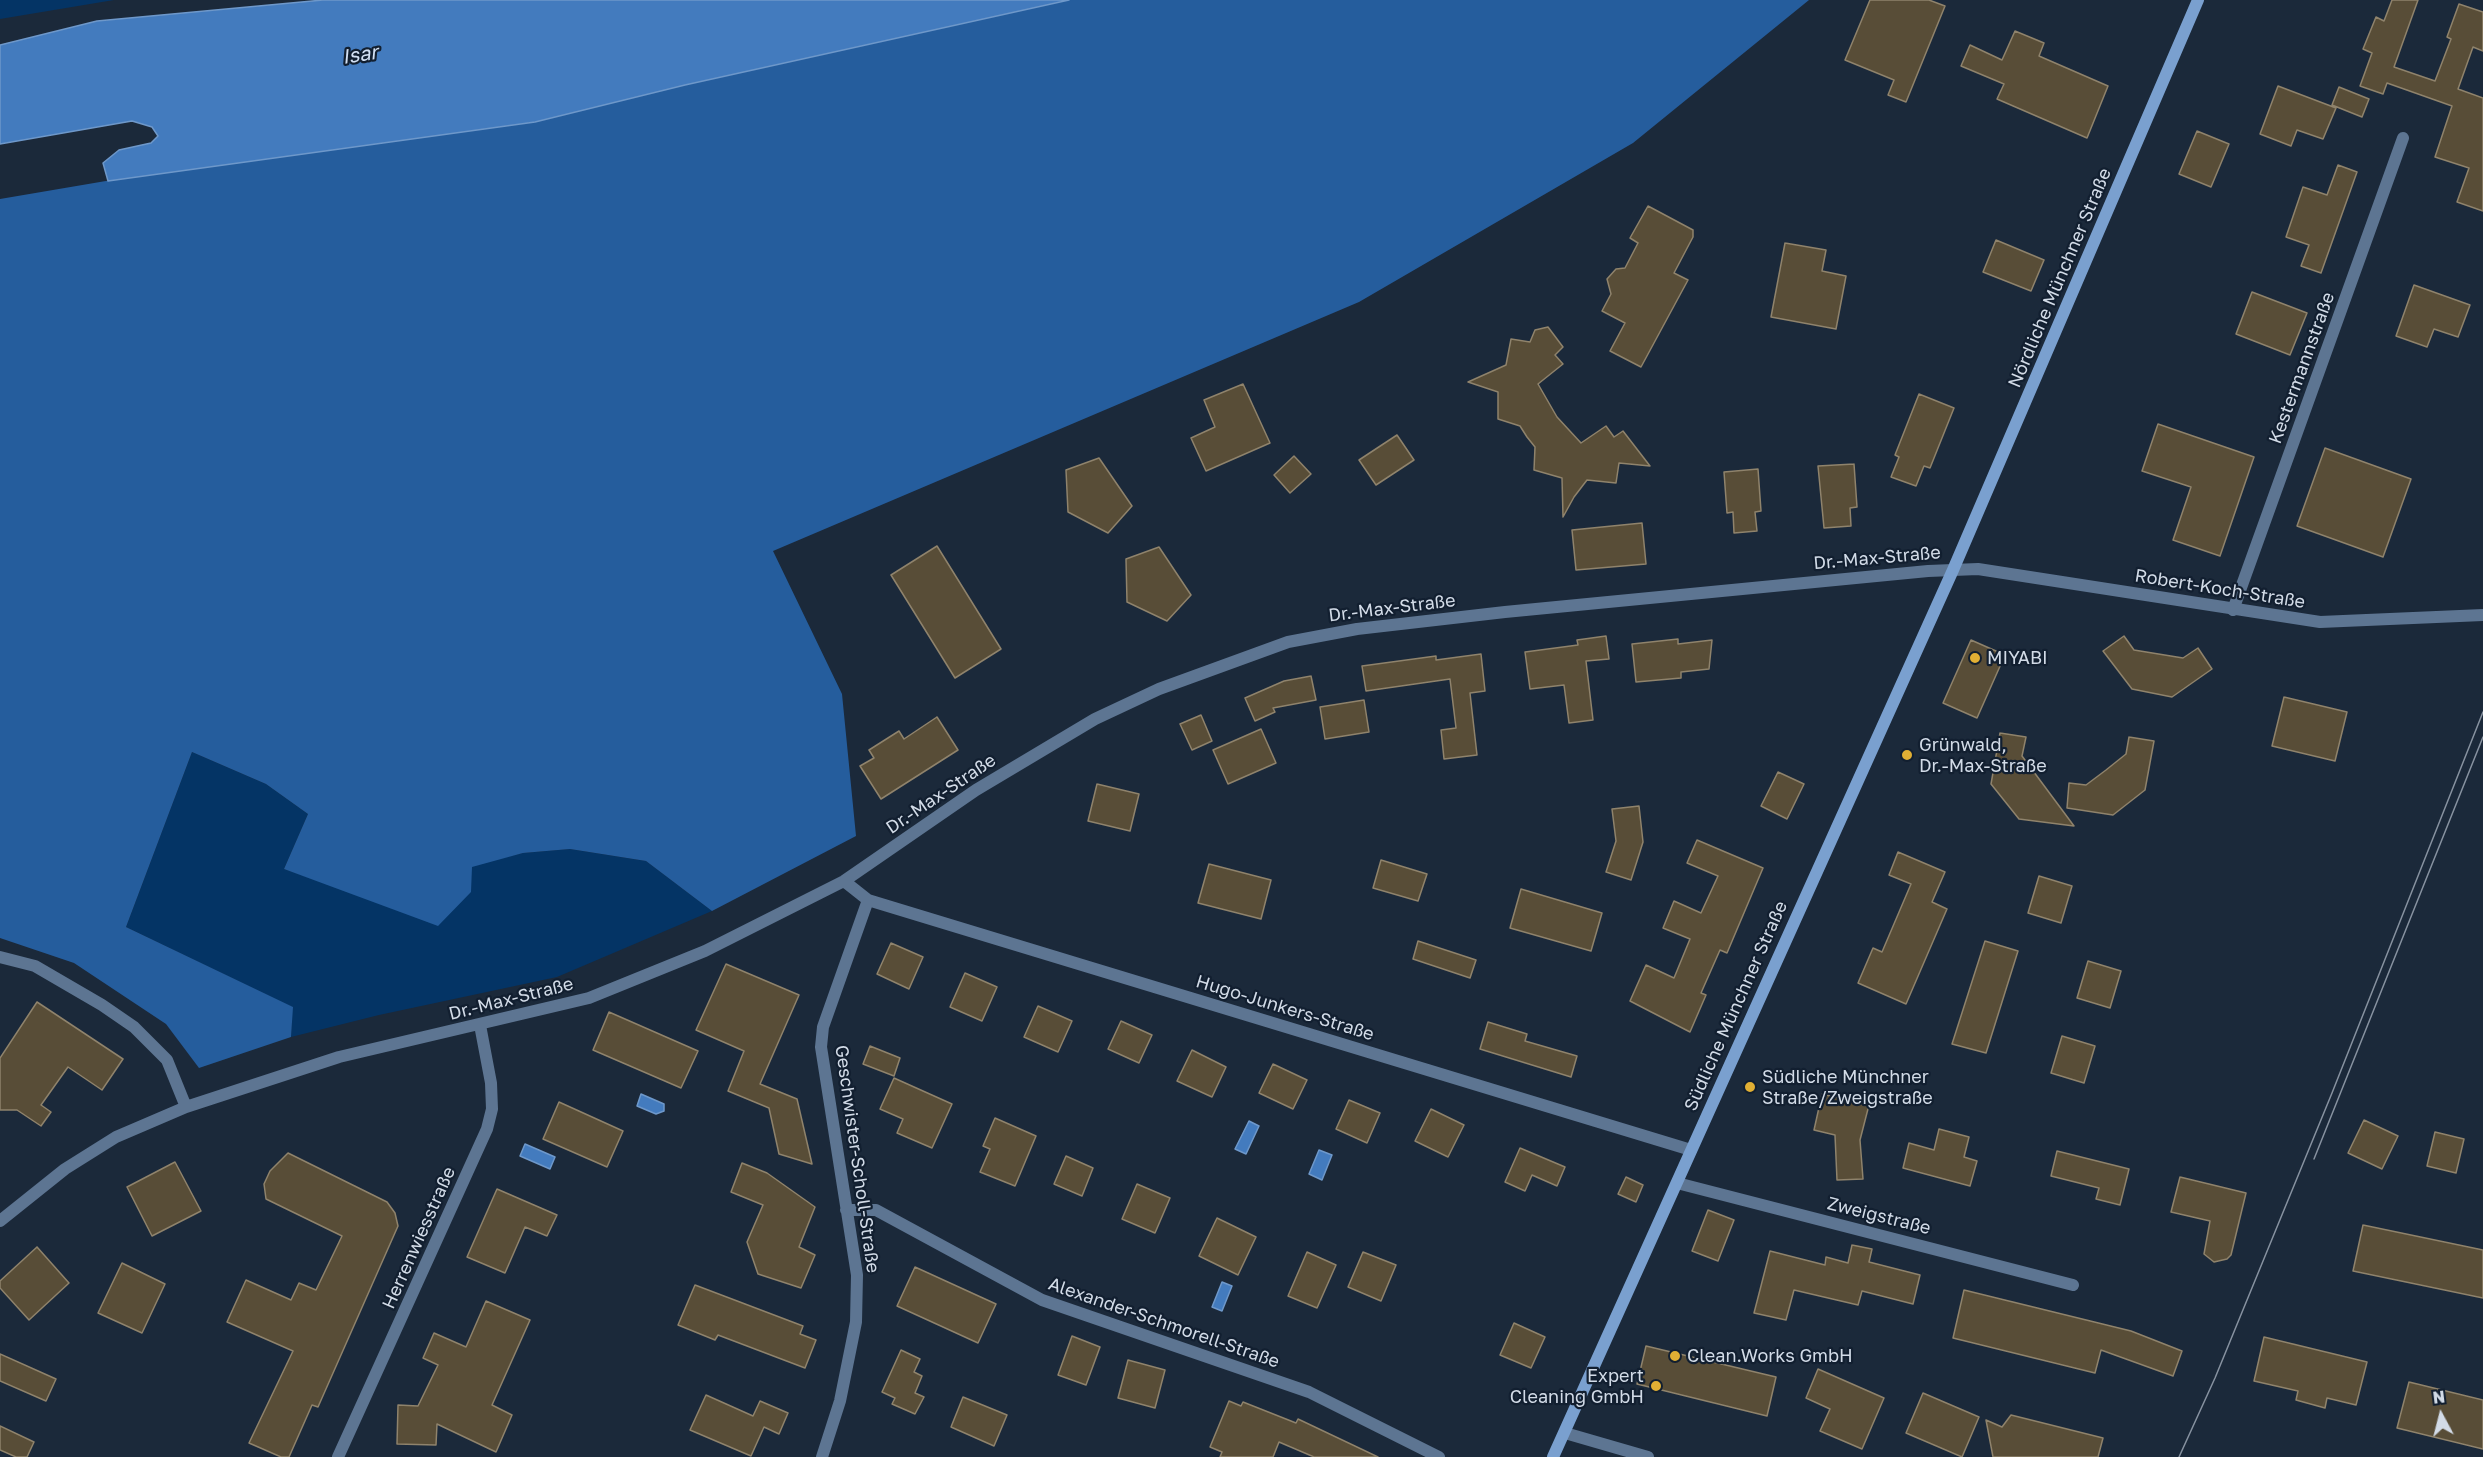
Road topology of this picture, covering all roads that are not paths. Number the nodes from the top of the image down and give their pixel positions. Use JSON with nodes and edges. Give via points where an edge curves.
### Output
{"nodes":[{"id":1,"x":2198,"y":0,"type":"edge"},
{"id":2,"x":2403,"y":138,"type":"dead end"},
{"id":3,"x":1953,"y":570,"type":"junction"},
{"id":4,"x":2233,"y":610,"type":"junction"},
{"id":5,"x":2483,"y":615,"type":"edge"},
{"id":6,"x":844,"y":881,"type":"junction"},
{"id":7,"x":868,"y":900,"type":"junction"},
{"id":8,"x":0,"y":957,"type":"edge"},
{"id":9,"x":480,"y":1025,"type":"junction"},
{"id":10,"x":186,"y":1107,"type":"junction"},
{"id":11,"x":1691,"y":1150,"type":"junction"},
{"id":12,"x":1677,"y":1183,"type":"junction"},
{"id":13,"x":846,"y":1210,"type":"junction"},
{"id":14,"x":0,"y":1221,"type":"edge"},
{"id":15,"x":2073,"y":1285,"type":"dead end"},
{"id":16,"x":1565,"y":1433,"type":"junction"},
{"id":17,"x":338,"y":1457,"type":"edge"},
{"id":18,"x":822,"y":1457,"type":"edge"},
{"id":19,"x":1439,"y":1457,"type":"edge"},
{"id":20,"x":1553,"y":1457,"type":"edge"},
{"id":21,"x":1648,"y":1457,"type":"edge"}],
"edges":[{"from":1,"to":3,"type":"main road","name":"Nördliche Münchner Straße"},
{"from":2,"to":4,"type":"street","name":"Kestermannstraße"},
{"from":3,"to":4,"type":"street","name":"Robert-Koch-Straße","via":[[1978,569]]},
{"from":3,"to":6,"type":"street","name":"Dr.-Max-Straße","via":[[1505,612],[1357,629],[1288,642],[1159,689],[1095,719],[976,789]]},
{"from":3,"to":11,"type":"main road","name":"Südliche Münchner Straße"},
{"from":4,"to":5,"type":"street","name":"Robert-Koch-Straße","via":[[2320,622]]},
{"from":6,"to":7,"type":"street"},
{"from":6,"to":9,"type":"street","name":"Dr.-Max-Straße","via":[[705,951],[589,998]]},
{"from":7,"to":11,"type":"street","name":"Hugo-Junkers-Straße"},
{"from":7,"to":13,"type":"street","name":"Geschwister-Scholl-Straße","via":[[823,1027],[821,1047]]},
{"from":8,"to":10,"type":"street","via":[[35,966],[134,1028],[167,1060]]},
{"from":9,"to":10,"type":"street","name":"Dr.-Max-Straße","via":[[339,1057]]},
{"from":9,"to":17,"type":"street","name":"Herrenwiesstraße","via":[[492,1109],[487,1129]]},
{"from":10,"to":14,"type":"street","name":"Dr.-Max-Straße","via":[[116,1137],[65,1169]]},
{"from":11,"to":12,"type":"main road","name":"Südliche Münchner Straße"},
{"from":12,"to":15,"type":"street","name":"Zweigstraße"},
{"from":12,"to":16,"type":"main road","name":"Südliche Münchner Straße"},
{"from":13,"to":18,"type":"street","name":"Geschwister-Scholl-Straße","via":[[856,1275],[856,1322],[840,1401]]},
{"from":13,"to":19,"type":"street","name":"Alexander-Schmorell-Straße","via":[[876,1210],[1042,1300],[1309,1392]]},
{"from":16,"to":20,"type":"main road","name":"Südliche Münchner Straße"},
{"from":16,"to":21,"type":"street"}]}
